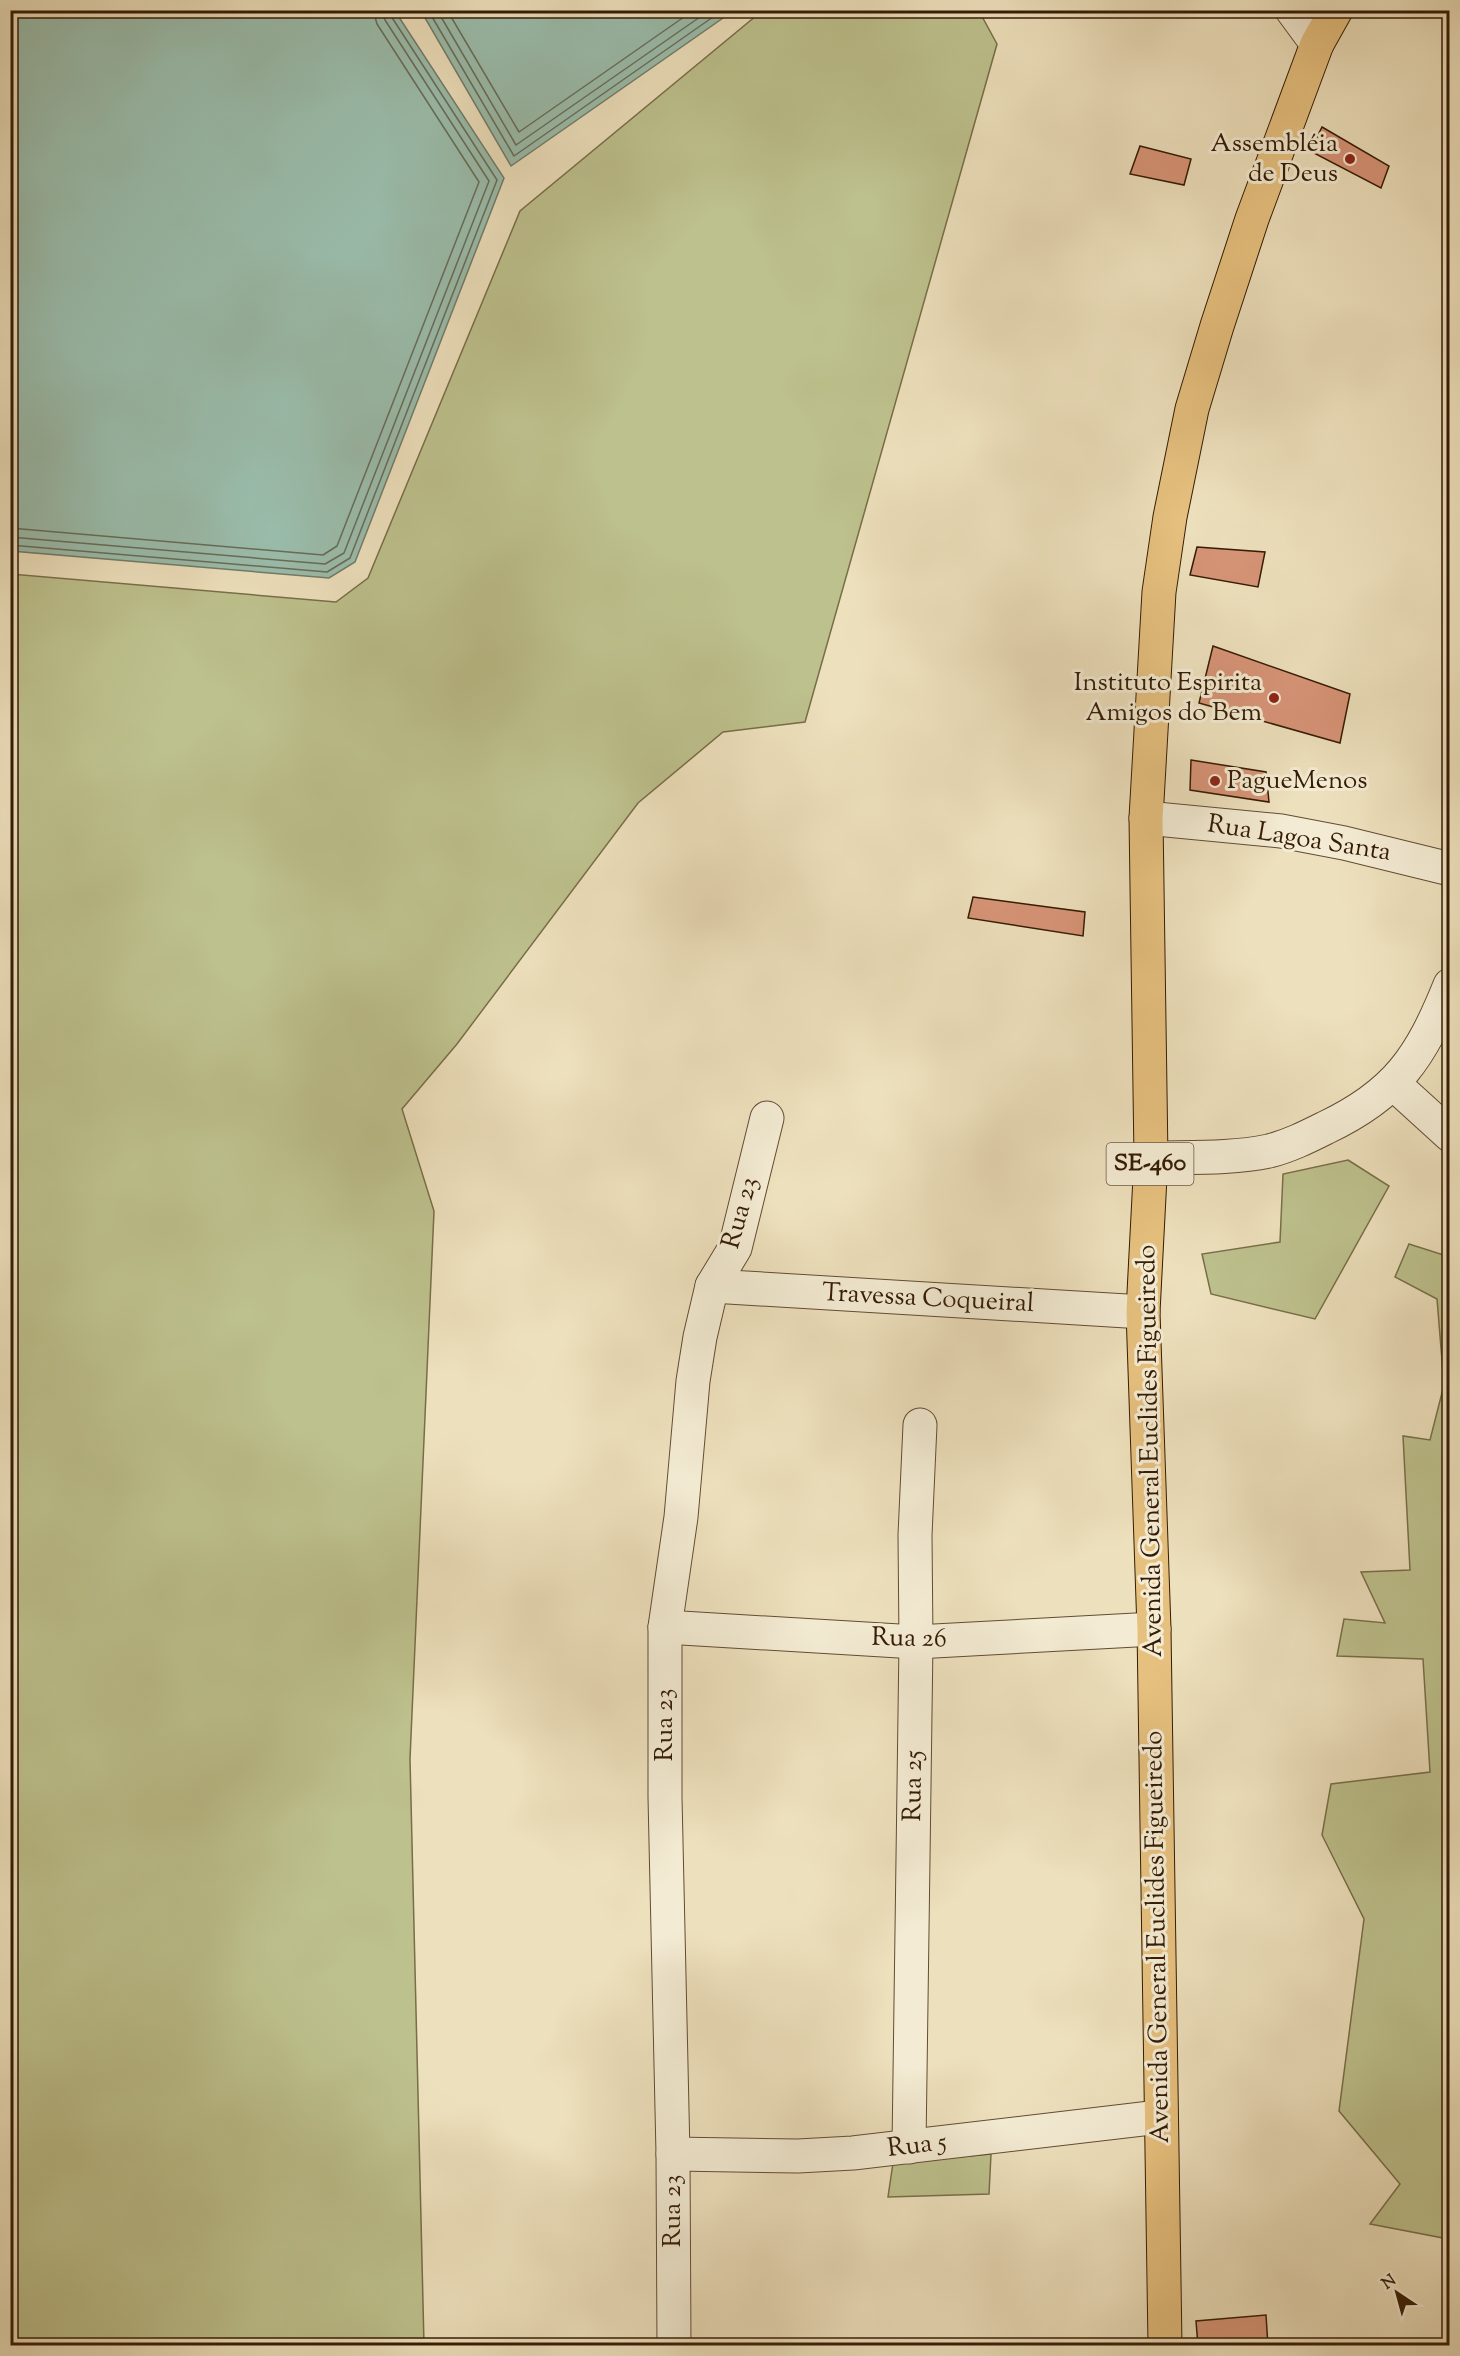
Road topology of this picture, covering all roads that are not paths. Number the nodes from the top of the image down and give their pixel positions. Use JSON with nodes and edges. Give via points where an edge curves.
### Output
{"nodes":[{"id":1,"x":1292,"y":10,"type":"edge"},
{"id":2,"x":1336,"y":10,"type":"edge"},
{"id":3,"x":1317,"y":44,"type":"junction"},
{"id":4,"x":1146,"y":818,"type":"junction"},
{"id":5,"x":1449,"y":868,"type":"edge"},
{"id":6,"x":1449,"y":985,"type":"edge"},
{"id":7,"x":1394,"y":1084,"type":"junction"},
{"id":8,"x":767,"y":1118,"type":"dead end"},
{"id":9,"x":1449,"y":1135,"type":"edge"},
{"id":10,"x":1151,"y":1158,"type":"junction"},
{"id":11,"x":712,"y":1286,"type":"junction"},
{"id":12,"x":1143,"y":1312,"type":"junction"},
{"id":13,"x":920,"y":1425,"type":"dead end"},
{"id":14,"x":665,"y":1626,"type":"junction"},
{"id":15,"x":1154,"y":1629,"type":"junction"},
{"id":16,"x":916,"y":1642,"type":"junction"},
{"id":17,"x":1159,"y":2117,"type":"junction"},
{"id":18,"x":909,"y":2147,"type":"junction"},
{"id":19,"x":673,"y":2154,"type":"junction"},
{"id":20,"x":674,"y":2346,"type":"edge"},
{"id":21,"x":1165,"y":2346,"type":"edge"}],
"edges":[{"from":1,"to":3,"type":"street"},
{"from":2,"to":3,"type":"main road","name":"Avenida General Euclides Figueiredo","number":"SE-460"},
{"from":3,"to":4,"type":"main road","name":"Avenida General Euclides Figueiredo","number":"SE-460","via":[[1252,219],[1192,409],[1159,592]]},
{"from":4,"to":5,"type":"street","name":"Rua Lagoa Santa","via":[[1281,831]]},
{"from":4,"to":10,"type":"main road","name":"Avenida General Euclides Figueiredo","number":"SE-460"},
{"from":6,"to":7,"type":"street","via":[[1431,1030]]},
{"from":7,"to":9,"type":"street"},
{"from":7,"to":10,"type":"street","via":[[1338,1122],[1270,1150]]},
{"from":8,"to":11,"type":"street","name":"Rua 23","via":[[735,1248]]},
{"from":10,"to":12,"type":"main road","name":"Avenida General Euclides Figueiredo","number":"SE-460"},
{"from":11,"to":12,"type":"street","name":"Travessa Coqueiral"},
{"from":11,"to":14,"type":"street","name":"Rua 23","via":[[693,1381],[681,1517]]},
{"from":12,"to":15,"type":"main road","name":"Avenida General Euclides Figueiredo","number":"SE-460"},
{"from":13,"to":16,"type":"street","name":"Rua 25"},
{"from":14,"to":16,"type":"street","name":"Rua 26"},
{"from":14,"to":19,"type":"street","name":"Rua 23"},
{"from":15,"to":16,"type":"street","name":"Rua 26"},
{"from":15,"to":17,"type":"main road","name":"Avenida General Euclides Figueiredo","number":"SE-460"},
{"from":16,"to":18,"type":"street","name":"Rua 25"},
{"from":17,"to":18,"type":"street","name":"Rua 5"},
{"from":17,"to":21,"type":"main road","name":"Avenida General Euclides Figueiredo","number":"SE-460"},
{"from":18,"to":19,"type":"street","name":"Rua 5","via":[[798,2157]]},
{"from":19,"to":20,"type":"street","name":"Rua 23"}]}
